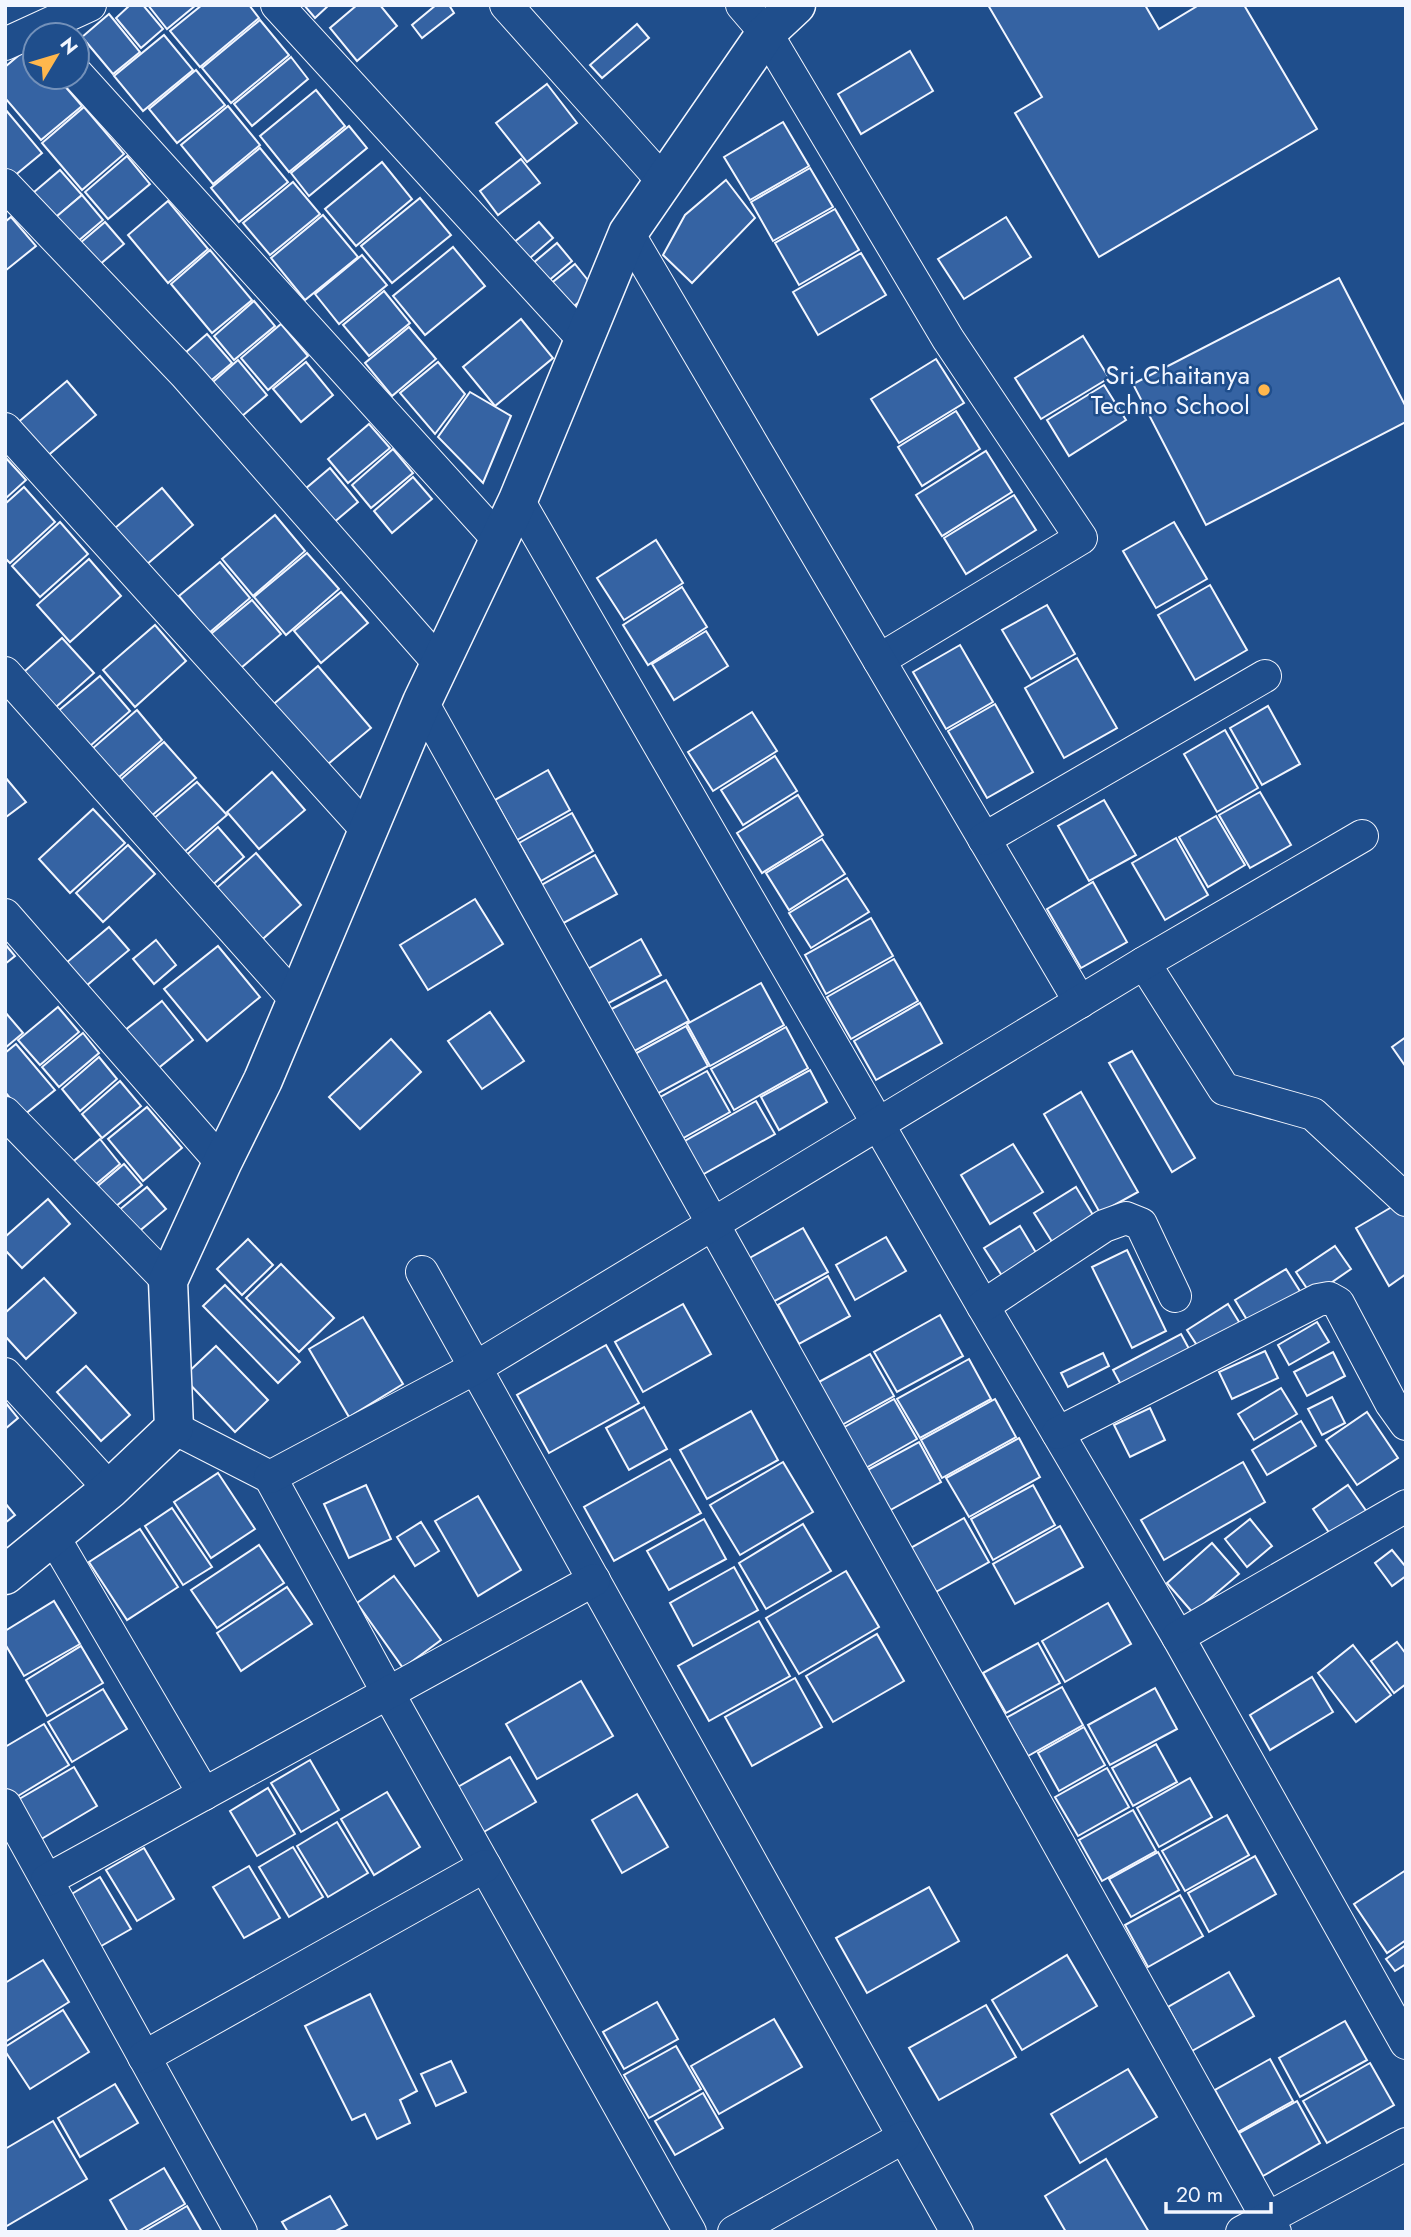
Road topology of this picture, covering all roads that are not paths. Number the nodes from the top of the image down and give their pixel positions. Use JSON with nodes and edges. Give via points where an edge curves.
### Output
{"nodes":[{"id":1,"x":90,"y":5,"type":"edge"},
{"id":2,"x":277,"y":5,"type":"edge"},
{"id":3,"x":506,"y":5,"type":"edge"},
{"id":4,"x":796,"y":5,"type":"edge"},
{"id":5,"x":754,"y":19,"type":"edge"},
{"id":6,"x":60,"y":21,"type":"edge"},
{"id":7,"x":91,"y":89,"type":"edge"},
{"id":8,"x":663,"y":181,"type":"junction"},
{"id":9,"x":5,"y":185,"type":"edge"},
{"id":10,"x":628,"y":233,"type":"junction"},
{"id":11,"x":584,"y":340,"type":"junction"},
{"id":12,"x":5,"y":429,"type":"edge"},
{"id":13,"x":518,"y":500,"type":"junction"},
{"id":14,"x":499,"y":540,"type":"junction"},
{"id":15,"x":879,"y":660,"type":"junction"},
{"id":16,"x":440,"y":664,"type":"junction"},
{"id":17,"x":5,"y":673,"type":"edge"},
{"id":18,"x":1265,"y":676,"type":"dead end"},
{"id":19,"x":422,"y":702,"type":"junction"},
{"id":20,"x":368,"y":831,"type":"junction"},
{"id":21,"x":1362,"y":836,"type":"dead end"},
{"id":22,"x":984,"y":839,"type":"junction"},
{"id":23,"x":5,"y":915,"type":"edge"},
{"id":24,"x":1144,"y":963,"type":"junction"},
{"id":25,"x":297,"y":1001,"type":"junction"},
{"id":26,"x":1080,"y":1002,"type":"junction"},
{"id":27,"x":5,"y":1113,"type":"edge"},
{"id":28,"x":878,"y":1124,"type":"junction"},
{"id":29,"x":222,"y":1163,"type":"junction"},
{"id":30,"x":1406,"y":1200,"type":"edge"},
{"id":31,"x":713,"y":1223,"type":"junction"},
{"id":32,"x":422,"y":1272,"type":"dead end"},
{"id":33,"x":168,"y":1281,"type":"junction"},
{"id":34,"x":1175,"y":1296,"type":"dead end"},
{"id":35,"x":983,"y":1307,"type":"junction"},
{"id":36,"x":475,"y":1368,"type":"junction"},
{"id":37,"x":5,"y":1374,"type":"edge"},
{"id":38,"x":1406,"y":1424,"type":"edge"},
{"id":39,"x":174,"y":1428,"type":"junction"},
{"id":40,"x":1058,"y":1433,"type":"junction"},
{"id":41,"x":270,"y":1477,"type":"junction"},
{"id":42,"x":110,"y":1489,"type":"junction"},
{"id":43,"x":1406,"y":1506,"type":"edge"},
{"id":44,"x":53,"y":1536,"type":"junction"},
{"id":45,"x":5,"y":1575,"type":"edge"},
{"id":46,"x":594,"y":1580,"type":"junction"},
{"id":47,"x":1178,"y":1637,"type":"junction"},
{"id":48,"x":388,"y":1693,"type":"junction"},
{"id":49,"x":204,"y":1794,"type":"junction"},
{"id":50,"x":5,"y":1805,"type":"edge"},
{"id":51,"x":485,"y":1866,"type":"junction"},
{"id":52,"x":47,"y":1880,"type":"junction"},
{"id":53,"x":1406,"y":2043,"type":"edge"},
{"id":54,"x":145,"y":2057,"type":"junction"},
{"id":55,"x":904,"y":2137,"type":"junction"},
{"id":56,"x":1406,"y":2144,"type":"edge"},
{"id":57,"x":1261,"y":2227,"type":"edge"},
{"id":58,"x":241,"y":2232,"type":"edge"},
{"id":59,"x":690,"y":2232,"type":"edge"},
{"id":60,"x":734,"y":2232,"type":"edge"},
{"id":61,"x":957,"y":2232,"type":"edge"}],
"edges":[{"from":1,"to":6,"type":"street"},
{"from":2,"to":11,"type":"street"},
{"from":3,"to":8,"type":"street"},
{"from":4,"to":5,"type":"street"},
{"from":5,"to":8,"type":"street"},
{"from":5,"to":15,"type":"street","via":[[948,340],[1081,538]]},
{"from":7,"to":14,"type":"street"},
{"from":8,"to":10,"type":"street"},
{"from":9,"to":16,"type":"street","via":[[185,374]]},
{"from":10,"to":11,"type":"street"},
{"from":10,"to":15,"type":"street"},
{"from":11,"to":13,"type":"street"},
{"from":12,"to":20,"type":"street"},
{"from":13,"to":14,"type":"street"},
{"from":13,"to":28,"type":"street"},
{"from":14,"to":16,"type":"street"},
{"from":15,"to":22,"type":"street"},
{"from":16,"to":19,"type":"street"},
{"from":17,"to":25,"type":"street"},
{"from":18,"to":22,"type":"street"},
{"from":19,"to":20,"type":"street"},
{"from":19,"to":31,"type":"street"},
{"from":20,"to":25,"type":"street"},
{"from":21,"to":24,"type":"street"},
{"from":22,"to":26,"type":"street"},
{"from":23,"to":29,"type":"street"},
{"from":24,"to":26,"type":"street"},
{"from":24,"to":30,"type":"street","via":[[1224,1089],[1313,1114]]},
{"from":25,"to":29,"type":"street"},
{"from":26,"to":28,"type":"street"},
{"from":27,"to":33,"type":"street"},
{"from":28,"to":31,"type":"street"},
{"from":28,"to":35,"type":"street"},
{"from":29,"to":33,"type":"street"},
{"from":31,"to":36,"type":"street"},
{"from":31,"to":57,"type":"street"},
{"from":32,"to":36,"type":"street"},
{"from":33,"to":39,"type":"street"},
{"from":34,"to":35,"type":"street","via":[[1141,1224],[1126,1218],[1104,1227]]},
{"from":35,"to":40,"type":"street"},
{"from":36,"to":41,"type":"street"},
{"from":36,"to":46,"type":"street"},
{"from":37,"to":42,"type":"street"},
{"from":38,"to":40,"type":"street","via":[[1338,1303],[1329,1298]]},
{"from":39,"to":41,"type":"street"},
{"from":39,"to":42,"type":"street"},
{"from":40,"to":47,"type":"street"},
{"from":41,"to":48,"type":"street"},
{"from":42,"to":44,"type":"street"},
{"from":43,"to":47,"type":"street"},
{"from":44,"to":45,"type":"street"},
{"from":44,"to":49,"type":"street"},
{"from":46,"to":48,"type":"street"},
{"from":46,"to":55,"type":"street"},
{"from":47,"to":53,"type":"street"},
{"from":48,"to":49,"type":"street"},
{"from":48,"to":51,"type":"street"},
{"from":49,"to":52,"type":"street"},
{"from":50,"to":52,"type":"street"},
{"from":51,"to":54,"type":"street"},
{"from":51,"to":59,"type":"street"},
{"from":52,"to":54,"type":"street"},
{"from":54,"to":58,"type":"street"},
{"from":55,"to":60,"type":"street"},
{"from":55,"to":61,"type":"street"},
{"from":56,"to":57,"type":"street"}]}
